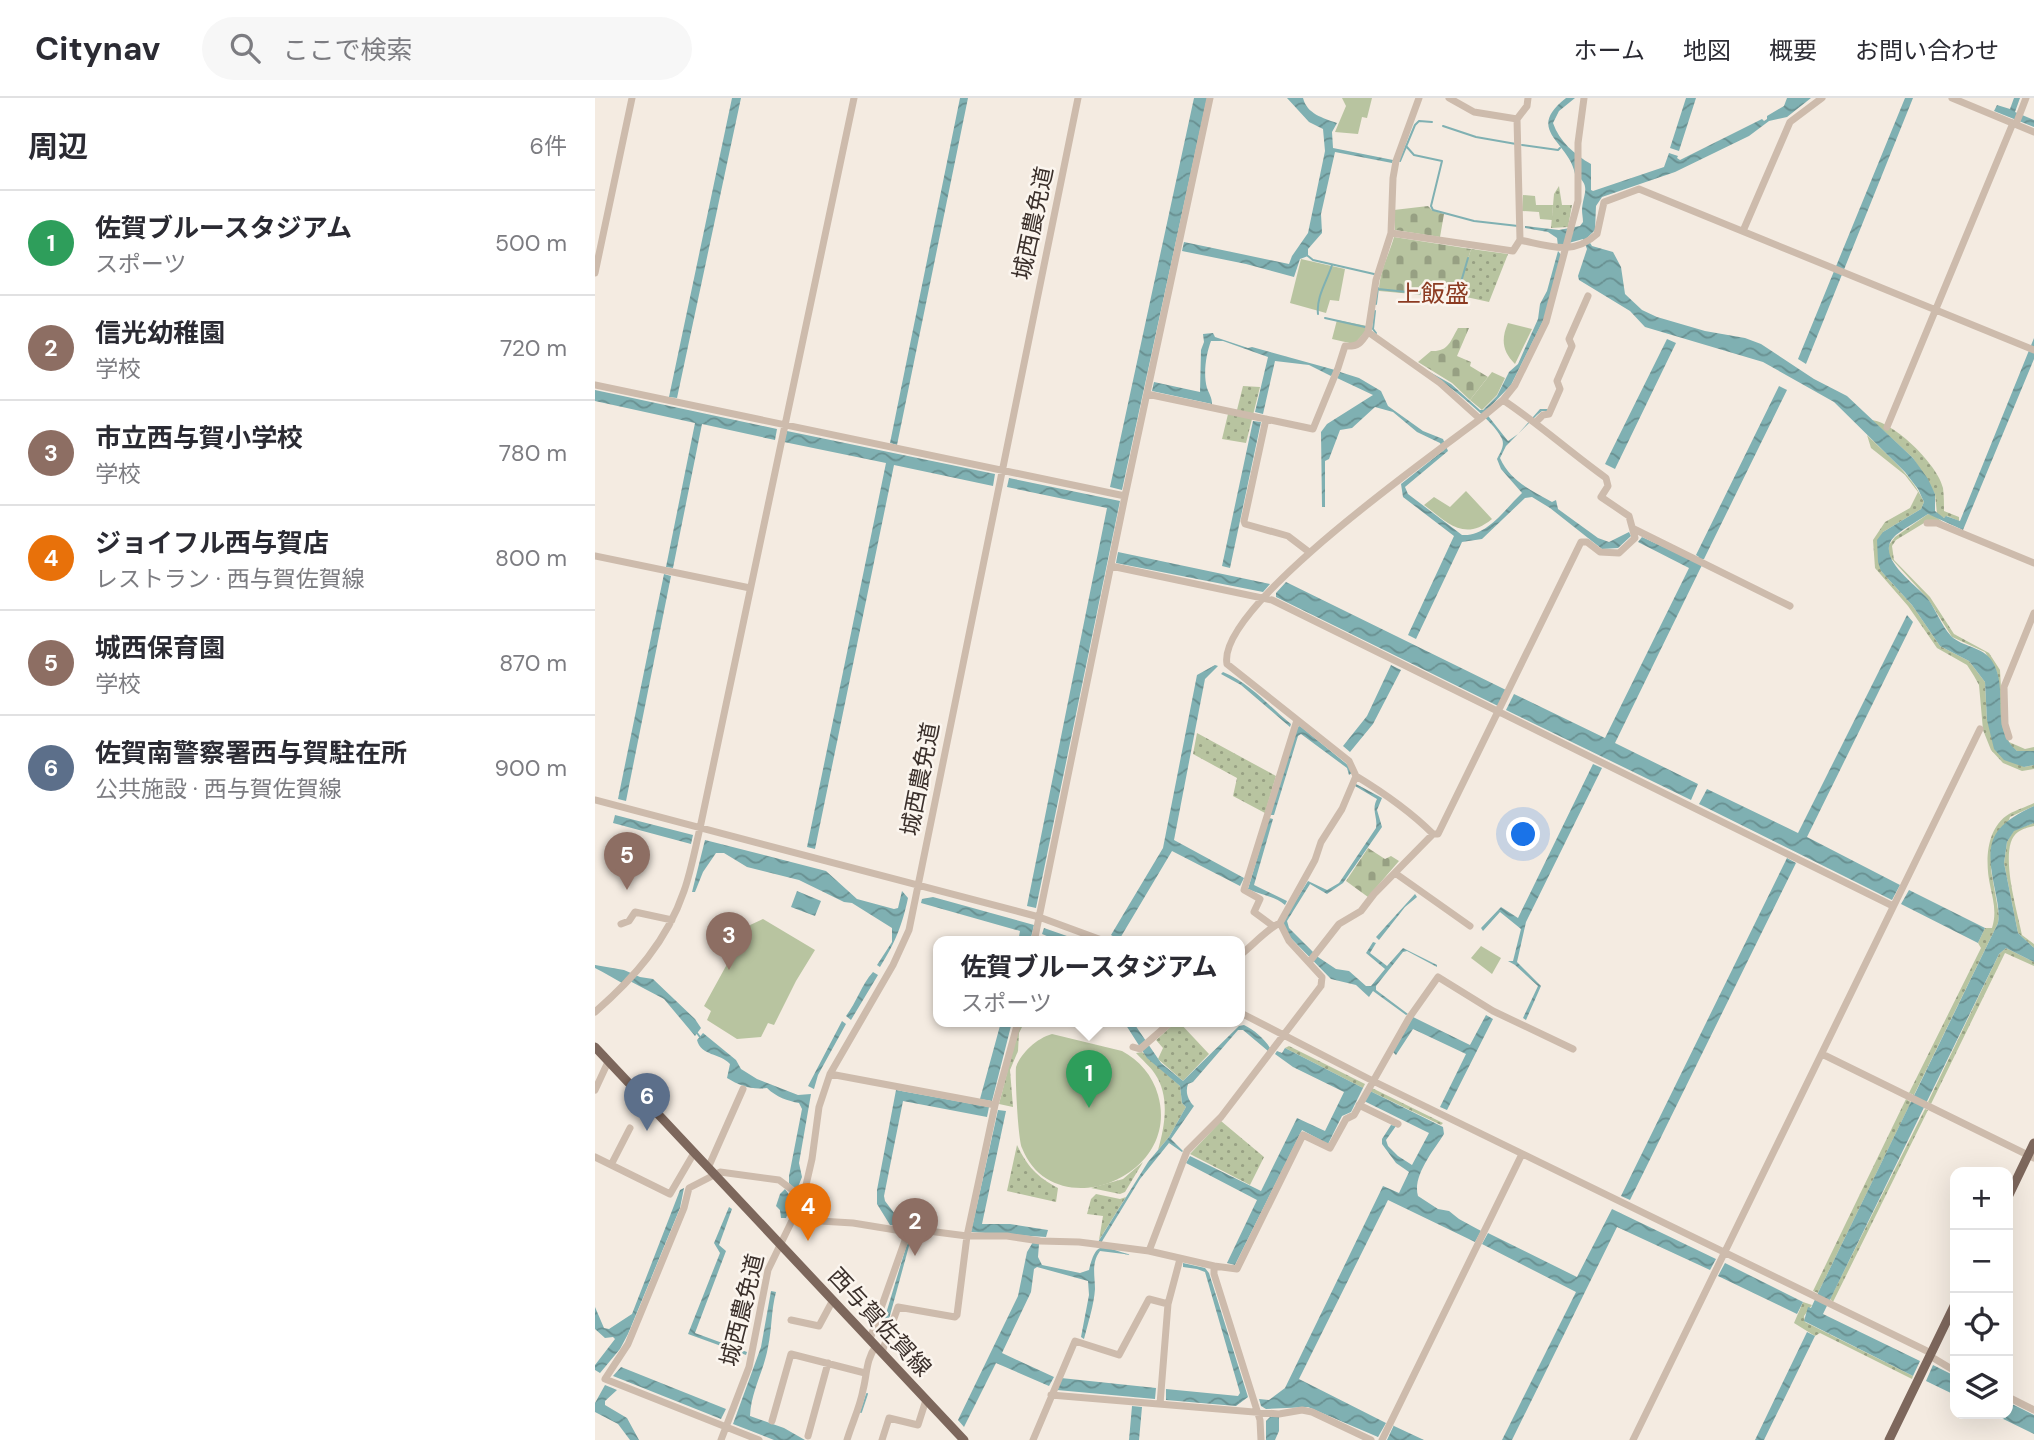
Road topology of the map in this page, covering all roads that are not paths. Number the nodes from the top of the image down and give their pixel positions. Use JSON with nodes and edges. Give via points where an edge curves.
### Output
{"nodes":[{"id":1,"x":632,"y":98,"type":"edge"},
{"id":2,"x":854,"y":98,"type":"edge"},
{"id":3,"x":1078,"y":98,"type":"edge"},
{"id":4,"x":1210,"y":98,"type":"edge"},
{"id":5,"x":1419,"y":98,"type":"edge"},
{"id":6,"x":1448,"y":98,"type":"edge"},
{"id":7,"x":1528,"y":98,"type":"edge"},
{"id":8,"x":1584,"y":98,"type":"edge"},
{"id":9,"x":1822,"y":98,"type":"edge"},
{"id":10,"x":1952,"y":98,"type":"edge"},
{"id":11,"x":2026,"y":98,"type":"edge"},
{"id":12,"x":1517,"y":119,"type":"junction"},
{"id":13,"x":2017,"y":120,"type":"junction"},
{"id":14,"x":2034,"y":132,"type":"edge"},
{"id":15,"x":1743,"y":231,"type":"junction"},
{"id":16,"x":1391,"y":233,"type":"junction"},
{"id":17,"x":1520,"y":240,"type":"junction"},
{"id":18,"x":1562,"y":249,"type":"junction"},
{"id":19,"x":595,"y":273,"type":"edge"},
{"id":20,"x":1588,"y":296,"type":"dead end"},
{"id":21,"x":1936,"y":311,"type":"junction"},
{"id":22,"x":1368,"y":332,"type":"junction"},
{"id":23,"x":2031,"y":349,"type":"edge"},
{"id":24,"x":595,"y":385,"type":"edge"},
{"id":25,"x":1147,"y":394,"type":"junction"},
{"id":26,"x":1503,"y":400,"type":"junction"},
{"id":27,"x":1484,"y":416,"type":"junction"},
{"id":28,"x":1266,"y":419,"type":"junction"},
{"id":29,"x":1533,"y":420,"type":"junction"},
{"id":30,"x":783,"y":425,"type":"junction"},
{"id":31,"x":1887,"y":427,"type":"dead end"},
{"id":32,"x":1002,"y":471,"type":"junction"},
{"id":33,"x":1125,"y":496,"type":"junction"},
{"id":34,"x":1927,"y":523,"type":"dead end"},
{"id":35,"x":1634,"y":529,"type":"junction"},
{"id":36,"x":1309,"y":552,"type":"junction"},
{"id":37,"x":595,"y":556,"type":"edge"},
{"id":38,"x":2034,"y":563,"type":"edge"},
{"id":39,"x":1111,"y":566,"type":"junction"},
{"id":40,"x":750,"y":588,"type":"junction"},
{"id":41,"x":1264,"y":597,"type":"junction"},
{"id":42,"x":1790,"y":606,"type":"dead end"},
{"id":43,"x":2034,"y":612,"type":"edge"},
{"id":44,"x":1499,"y":712,"type":"junction"},
{"id":45,"x":1297,"y":720,"type":"junction"},
{"id":46,"x":1980,"y":729,"type":"dead end"},
{"id":47,"x":2008,"y":737,"type":"dead end"},
{"id":48,"x":1356,"y":776,"type":"junction"},
{"id":49,"x":595,"y":800,"type":"edge"},
{"id":50,"x":700,"y":828,"type":"junction"},
{"id":51,"x":1433,"y":834,"type":"junction"},
{"id":52,"x":1395,"y":873,"type":"junction"},
{"id":53,"x":919,"y":884,"type":"junction"},
{"id":54,"x":1893,"y":906,"type":"junction"},
{"id":55,"x":1038,"y":917,"type":"junction"},
{"id":56,"x":672,"y":920,"type":"junction"},
{"id":57,"x":621,"y":924,"type":"dead end"},
{"id":58,"x":1277,"y":925,"type":"junction"},
{"id":59,"x":1470,"y":926,"type":"dead end"},
{"id":60,"x":1035,"y":936,"type":"edge"},
{"id":61,"x":1090,"y":936,"type":"edge"},
{"id":62,"x":1245,"y":952,"type":"edge"},
{"id":63,"x":1312,"y":958,"type":"junction"},
{"id":64,"x":595,"y":1012,"type":"edge"},
{"id":65,"x":1245,"y":1015,"type":"edge"},
{"id":66,"x":1016,"y":1027,"type":"edge"},
{"id":67,"x":1165,"y":1027,"type":"edge"},
{"id":68,"x":1284,"y":1035,"type":"junction"},
{"id":69,"x":595,"y":1047,"type":"edge"},
{"id":70,"x":1137,"y":1048,"type":"dead end"},
{"id":71,"x":1573,"y":1049,"type":"dead end"},
{"id":72,"x":1822,"y":1054,"type":"junction"},
{"id":73,"x":608,"y":1062,"type":"junction"},
{"id":74,"x":830,"y":1074,"type":"junction"},
{"id":75,"x":1371,"y":1080,"type":"junction"},
{"id":76,"x":743,"y":1089,"type":"dead end"},
{"id":77,"x":595,"y":1090,"type":"edge"},
{"id":78,"x":995,"y":1105,"type":"junction"},
{"id":79,"x":1359,"y":1105,"type":"junction"},
{"id":80,"x":1398,"y":1124,"type":"dead end"},
{"id":81,"x":630,"y":1128,"type":"dead end"},
{"id":82,"x":2034,"y":1143,"type":"edge"},
{"id":83,"x":694,"y":1153,"type":"junction"},
{"id":84,"x":1522,"y":1154,"type":"junction"},
{"id":85,"x":2031,"y":1156,"type":"edge"},
{"id":86,"x":595,"y":1157,"type":"edge"},
{"id":87,"x":611,"y":1165,"type":"junction"},
{"id":88,"x":711,"y":1171,"type":"junction"},
{"id":89,"x":2013,"y":1188,"type":"edge"},
{"id":90,"x":803,"y":1198,"type":"junction"},
{"id":91,"x":799,"y":1210,"type":"junction"},
{"id":92,"x":908,"y":1232,"type":"junction"},
{"id":93,"x":967,"y":1236,"type":"junction"},
{"id":94,"x":780,"y":1245,"type":"junction"},
{"id":95,"x":1149,"y":1251,"type":"junction"},
{"id":96,"x":1724,"y":1253,"type":"junction"},
{"id":97,"x":1180,"y":1259,"type":"junction"},
{"id":98,"x":1214,"y":1266,"type":"junction"},
{"id":99,"x":833,"y":1300,"type":"junction"},
{"id":100,"x":1168,"y":1304,"type":"junction"},
{"id":101,"x":1950,"y":1314,"type":"edge"},
{"id":102,"x":791,"y":1320,"type":"dead end"},
{"id":103,"x":876,"y":1345,"type":"junction"},
{"id":104,"x":1931,"y":1354,"type":"junction"},
{"id":105,"x":828,"y":1363,"type":"junction"},
{"id":106,"x":1950,"y":1367,"type":"edge"},
{"id":107,"x":865,"y":1373,"type":"junction"},
{"id":108,"x":1051,"y":1395,"type":"junction"},
{"id":109,"x":926,"y":1400,"type":"junction"},
{"id":110,"x":2013,"y":1400,"type":"edge"},
{"id":111,"x":1160,"y":1404,"type":"junction"},
{"id":112,"x":2034,"y":1410,"type":"edge"},
{"id":113,"x":1258,"y":1413,"type":"junction"},
{"id":114,"x":772,"y":1421,"type":"dead end"},
{"id":115,"x":726,"y":1426,"type":"junction"},
{"id":116,"x":808,"y":1436,"type":"dead end"},
{"id":117,"x":721,"y":1440,"type":"edge"},
{"id":118,"x":759,"y":1440,"type":"edge"},
{"id":119,"x":847,"y":1440,"type":"edge"},
{"id":120,"x":882,"y":1440,"type":"edge"},
{"id":121,"x":964,"y":1440,"type":"edge"},
{"id":122,"x":1033,"y":1440,"type":"edge"},
{"id":123,"x":1261,"y":1440,"type":"edge"},
{"id":124,"x":1371,"y":1440,"type":"edge"},
{"id":125,"x":1382,"y":1440,"type":"edge"},
{"id":126,"x":1633,"y":1440,"type":"edge"},
{"id":127,"x":1889,"y":1440,"type":"edge"}],
"edges":[{"from":1,"to":19,"type":"street"},
{"from":2,"to":30,"type":"street"},
{"from":3,"to":32,"type":"street","name":"城西農免道"},
{"from":4,"to":25,"type":"street"},
{"from":5,"to":16,"type":"street","via":[[1396,161]]},
{"from":6,"to":12,"type":"street","via":[[1474,112]]},
{"from":7,"to":12,"type":"street"},
{"from":8,"to":18,"type":"street","via":[[1578,201]]},
{"from":9,"to":15,"type":"street","via":[[1790,122]]},
{"from":10,"to":13,"type":"street"},
{"from":11,"to":13,"type":"street"},
{"from":12,"to":17,"type":"street"},
{"from":13,"to":14,"type":"street"},
{"from":13,"to":21,"type":"street"},
{"from":15,"to":18,"type":"street","via":[[1639,189],[1604,202],[1597,234]]},
{"from":15,"to":21,"type":"street"},
{"from":16,"to":17,"type":"street","via":[[1513,251]]},
{"from":16,"to":22,"type":"street","via":[[1376,280]]},
{"from":17,"to":18,"type":"street"},
{"from":18,"to":26,"type":"street","via":[[1546,322],[1524,370]]},
{"from":20,"to":29,"type":"street","via":[[1569,339],[1572,346],[1549,414]]},
{"from":21,"to":23,"type":"street"},
{"from":21,"to":31,"type":"street"},
{"from":22,"to":27,"type":"street"},
{"from":22,"to":28,"type":"street","via":[[1354,347],[1345,346],[1313,429]]},
{"from":24,"to":30,"type":"street"},
{"from":25,"to":28,"type":"street"},
{"from":25,"to":33,"type":"street"},
{"from":26,"to":27,"type":"street"},
{"from":26,"to":29,"type":"street"},
{"from":27,"to":36,"type":"street"},
{"from":28,"to":36,"type":"street","via":[[1244,521],[1288,536]]},
{"from":29,"to":35,"type":"street","via":[[1606,478],[1608,486],[1601,497],[1629,516]]},
{"from":30,"to":32,"type":"street"},
{"from":30,"to":40,"type":"street"},
{"from":32,"to":33,"type":"street"},
{"from":32,"to":53,"type":"street","name":"城西農免道"},
{"from":33,"to":39,"type":"street"},
{"from":34,"to":38,"type":"street","via":[[1937,523]]},
{"from":35,"to":42,"type":"street"},
{"from":35,"to":44,"type":"street","via":[[1633,541],[1619,553],[1600,552],[1581,542]]},
{"from":36,"to":41,"type":"street"},
{"from":37,"to":40,"type":"street"},
{"from":39,"to":41,"type":"street"},
{"from":39,"to":55,"type":"street"},
{"from":40,"to":50,"type":"street"},
{"from":41,"to":44,"type":"street"},
{"from":41,"to":45,"type":"street","via":[[1229,645],[1227,664]]},
{"from":43,"to":47,"type":"street","via":[[2004,687]]},
{"from":44,"to":51,"type":"street","via":[[1438,834]]},
{"from":44,"to":54,"type":"street"},
{"from":45,"to":48,"type":"street","via":[[1349,761]]},
{"from":45,"to":58,"type":"street","via":[[1244,890],[1260,899],[1254,912]]},
{"from":46,"to":54,"type":"street"},
{"from":48,"to":51,"type":"street"},
{"from":48,"to":58,"type":"street"},
{"from":49,"to":50,"type":"street"},
{"from":50,"to":53,"type":"street"},
{"from":50,"to":56,"type":"street"},
{"from":51,"to":52,"type":"street"},
{"from":52,"to":59,"type":"street"},
{"from":52,"to":63,"type":"street","via":[[1361,911],[1339,924]]},
{"from":53,"to":55,"type":"street"},
{"from":53,"to":74,"type":"street","name":"城西農免道","via":[[905,942]]},
{"from":54,"to":72,"type":"street"},
{"from":55,"to":60,"type":"street"},
{"from":55,"to":61,"type":"street"},
{"from":56,"to":57,"type":"street","via":[[635,912]]},
{"from":56,"to":64,"type":"street","via":[[635,974]]},
{"from":58,"to":62,"type":"street"},
{"from":58,"to":63,"type":"street"},
{"from":63,"to":68,"type":"street","via":[[1322,977],[1321,986]]},
{"from":65,"to":68,"type":"street"},
{"from":66,"to":78,"type":"street"},
{"from":67,"to":70,"type":"street"},
{"from":68,"to":75,"type":"street"},
{"from":68,"to":95,"type":"street","via":[[1221,1118],[1187,1151]]},
{"from":69,"to":73,"type":"main road","name":"西与賀佐賀線"},
{"from":71,"to":75,"type":"street","via":[[1493,1011],[1438,977]]},
{"from":72,"to":85,"type":"street"},
{"from":72,"to":96,"type":"street"},
{"from":73,"to":77,"type":"street"},
{"from":73,"to":83,"type":"main road","name":"西与賀佐賀線"},
{"from":74,"to":78,"type":"street"},
{"from":74,"to":90,"type":"street","name":"城西農免道","via":[[819,1107]]},
{"from":75,"to":79,"type":"street"},
{"from":75,"to":84,"type":"street"},
{"from":76,"to":88,"type":"street"},
{"from":78,"to":93,"type":"street"},
{"from":79,"to":80,"type":"street"},
{"from":79,"to":98,"type":"street","via":[[1330,1148],[1303,1135],[1237,1269]]},
{"from":81,"to":87,"type":"street"},
{"from":82,"to":85,"type":"main road"},
{"from":83,"to":87,"type":"street","via":[[670,1194]]},
{"from":83,"to":88,"type":"main road","name":"西与賀佐賀線"},
{"from":84,"to":96,"type":"street"},
{"from":84,"to":125,"type":"street"},
{"from":85,"to":89,"type":"main road"},
{"from":86,"to":87,"type":"street"},
{"from":88,"to":90,"type":"street","via":[[771,1177]]},
{"from":88,"to":94,"type":"main road","name":"西与賀佐賀線"},
{"from":88,"to":115,"type":"street","via":[[689,1188],[628,1344],[605,1379]]},
{"from":90,"to":91,"type":"street","name":"城西農免道"},
{"from":91,"to":92,"type":"street","via":[[820,1221]]},
{"from":91,"to":94,"type":"street","name":"城西農免道"},
{"from":92,"to":93,"type":"street"},
{"from":92,"to":103,"type":"street","via":[[896,1259]]},
{"from":93,"to":95,"type":"street"},
{"from":93,"to":103,"type":"street","via":[[957,1315],[898,1307]]},
{"from":94,"to":99,"type":"main road","name":"西与賀佐賀線"},
{"from":94,"to":115,"type":"street","name":"城西農免道","via":[[768,1269],[749,1367]]},
{"from":95,"to":97,"type":"street"},
{"from":96,"to":104,"type":"street"},
{"from":96,"to":126,"type":"street"},
{"from":97,"to":98,"type":"street"},
{"from":97,"to":100,"type":"street"},
{"from":98,"to":113,"type":"street"},
{"from":99,"to":102,"type":"street","via":[[819,1326]]},
{"from":99,"to":103,"type":"main road","name":"西与賀佐賀線"},
{"from":100,"to":108,"type":"street","via":[[1146,1301],[1119,1355],[1075,1341]]},
{"from":100,"to":111,"type":"street"},
{"from":101,"to":104,"type":"main road"},
{"from":103,"to":107,"type":"street"},
{"from":103,"to":109,"type":"main road","name":"西与賀佐賀線"},
{"from":104,"to":106,"type":"street"},
{"from":104,"to":127,"type":"main road"},
{"from":105,"to":107,"type":"street"},
{"from":105,"to":114,"type":"street","via":[[791,1354]]},
{"from":105,"to":116,"type":"street"},
{"from":107,"to":119,"type":"street"},
{"from":108,"to":111,"type":"street"},
{"from":108,"to":122,"type":"street"},
{"from":109,"to":120,"type":"street","via":[[918,1425],[889,1418]]},
{"from":109,"to":121,"type":"main road","name":"西与賀佐賀線"},
{"from":110,"to":112,"type":"street"},
{"from":111,"to":113,"type":"street"},
{"from":113,"to":123,"type":"street"},
{"from":113,"to":124,"type":"street","via":[[1312,1412]]},
{"from":115,"to":117,"type":"street","name":"城西農免道"},
{"from":115,"to":118,"type":"street"}]}
